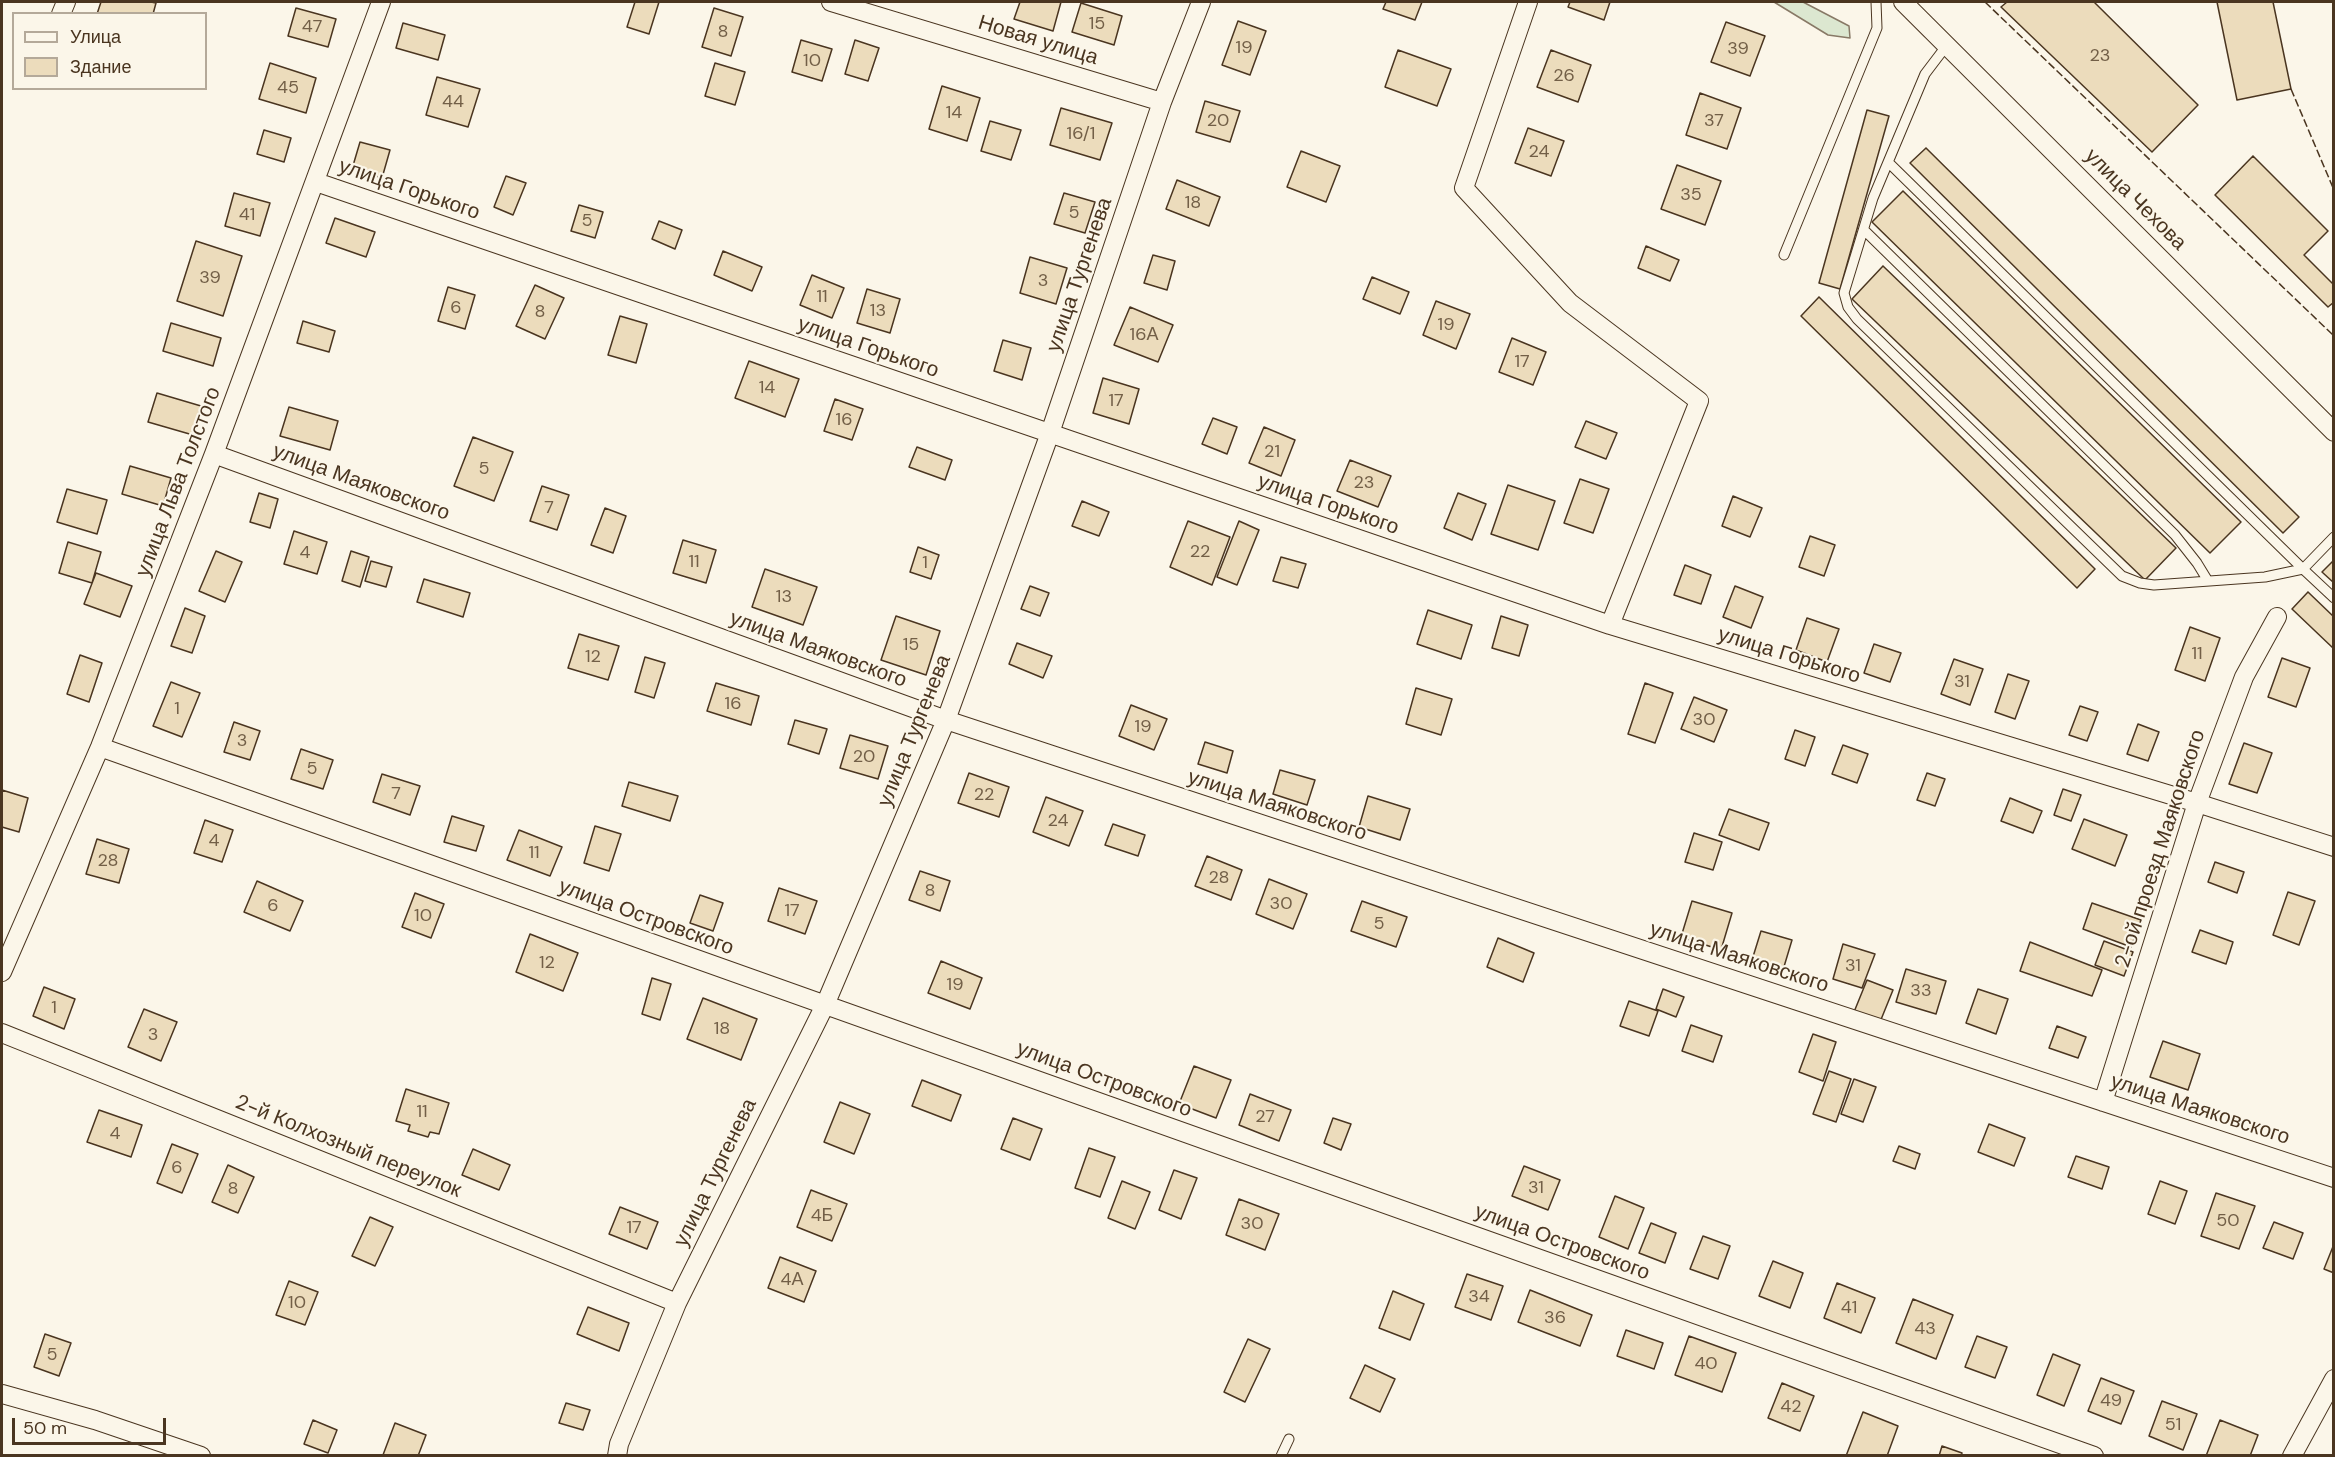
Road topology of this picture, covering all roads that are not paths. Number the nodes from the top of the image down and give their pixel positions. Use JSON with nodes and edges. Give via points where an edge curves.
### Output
{"nodes":[{"id":1,"x":381,"y":2,"type":"edge"},
{"id":2,"x":831,"y":2,"type":"edge"},
{"id":3,"x":1201,"y":2,"type":"edge"},
{"id":4,"x":1528,"y":2,"type":"edge"},
{"id":5,"x":1876,"y":2,"type":"edge"},
{"id":6,"x":1903,"y":2,"type":"edge"},
{"id":7,"x":1947,"y":45,"type":"junction"},
{"id":8,"x":1162,"y":102,"type":"junction"},
{"id":9,"x":1889,"y":163,"type":"junction"},
{"id":10,"x":316,"y":182,"type":"junction"},
{"id":11,"x":1863,"y":230,"type":"junction"},
{"id":12,"x":1784,"y":255,"type":"dead end"},
{"id":13,"x":2334,"y":432,"type":"edge"},
{"id":14,"x":1050,"y":433,"type":"junction"},
{"id":15,"x":214,"y":454,"type":"junction"},
{"id":16,"x":2334,"y":537,"type":"edge"},
{"id":17,"x":2303,"y":569,"type":"junction"},
{"id":18,"x":2208,"y":581,"type":"junction"},
{"id":19,"x":2334,"y":598,"type":"edge"},
{"id":20,"x":2277,"y":617,"type":"dead end"},
{"id":21,"x":1610,"y":625,"type":"junction"},
{"id":22,"x":946,"y":720,"type":"junction"},
{"id":23,"x":100,"y":747,"type":"junction"},
{"id":24,"x":2197,"y":803,"type":"junction"},
{"id":25,"x":2334,"y":847,"type":"edge"},
{"id":26,"x":2,"y":972,"type":"edge"},
{"id":27,"x":825,"y":1005,"type":"junction"},
{"id":28,"x":2,"y":1033,"type":"edge"},
{"id":29,"x":2103,"y":1102,"type":"junction"},
{"id":30,"x":2334,"y":1178,"type":"edge"},
{"id":31,"x":677,"y":1303,"type":"junction"},
{"id":32,"x":2334,"y":1379,"type":"edge"},
{"id":33,"x":2,"y":1394,"type":"edge"},
{"id":34,"x":1289,"y":1439,"type":"dead end"},
{"id":35,"x":201,"y":1455,"type":"edge"},
{"id":36,"x":617,"y":1455,"type":"edge"},
{"id":37,"x":1281,"y":1455,"type":"edge"},
{"id":38,"x":2094,"y":1455,"type":"edge"},
{"id":39,"x":2292,"y":1455,"type":"edge"}],
"edges":[{"from":1,"to":10,"type":"street","name":"улица Льва Толстого"},
{"from":2,"to":8,"type":"street","name":"Новая улица"},
{"from":3,"to":8,"type":"street","name":"улица Тургенева"},
{"from":4,"to":21,"type":"street","via":[[1464,188],[1570,303],[1699,401]]},
{"from":5,"to":12,"type":"lane","via":[[1877,28]]},
{"from":6,"to":7,"type":"street","name":"улица Чехова"},
{"from":7,"to":9,"type":"lane","via":[[1925,74]]},
{"from":7,"to":13,"type":"street","name":"улица Чехова"},
{"from":8,"to":14,"type":"street","name":"улица Тургенева"},
{"from":9,"to":11,"type":"lane"},
{"from":9,"to":17,"type":"lane"},
{"from":10,"to":14,"type":"street","name":"улица Горького"},
{"from":10,"to":15,"type":"street","name":"улица Льва Толстого"},
{"from":11,"to":18,"type":"lane","via":[[2175,535]]},
{"from":11,"to":18,"type":"lane","via":[[1844,293],[1857,319],[2122,576],[2154,585]]},
{"from":14,"to":21,"type":"street","name":"улица Горького"},
{"from":14,"to":22,"type":"street","name":"улица Тургенева"},
{"from":15,"to":22,"type":"street","name":"улица Маяковского"},
{"from":15,"to":23,"type":"street","name":"улица Льва Толстого"},
{"from":16,"to":17,"type":"lane"},
{"from":17,"to":18,"type":"lane","via":[[2265,577]]},
{"from":17,"to":19,"type":"lane"},
{"from":20,"to":24,"type":"street","name":"2-ой проезд Маяковского","via":[[2244,677]]},
{"from":21,"to":24,"type":"street","name":"улица Горького"},
{"from":22,"to":27,"type":"street","name":"улица Тургенева"},
{"from":22,"to":29,"type":"street","name":"улица Маяковского"},
{"from":23,"to":26,"type":"street","name":"улица Льва Толстого"},
{"from":23,"to":27,"type":"street","name":"улица Островского"},
{"from":24,"to":25,"type":"street","name":"улица Горького"},
{"from":24,"to":29,"type":"street","name":"2-ой проезд Маяковского"},
{"from":27,"to":31,"type":"street","name":"улица Тургенева"},
{"from":27,"to":38,"type":"street","name":"улица Островского"},
{"from":28,"to":31,"type":"street","name":"2-й Колхозный переулок"},
{"from":29,"to":30,"type":"street","name":"улица Маяковского"},
{"from":31,"to":36,"type":"street","name":"улица Тургенева"},
{"from":32,"to":39,"type":"street"},
{"from":33,"to":35,"type":"street"},
{"from":34,"to":37,"type":"lane"}]}
